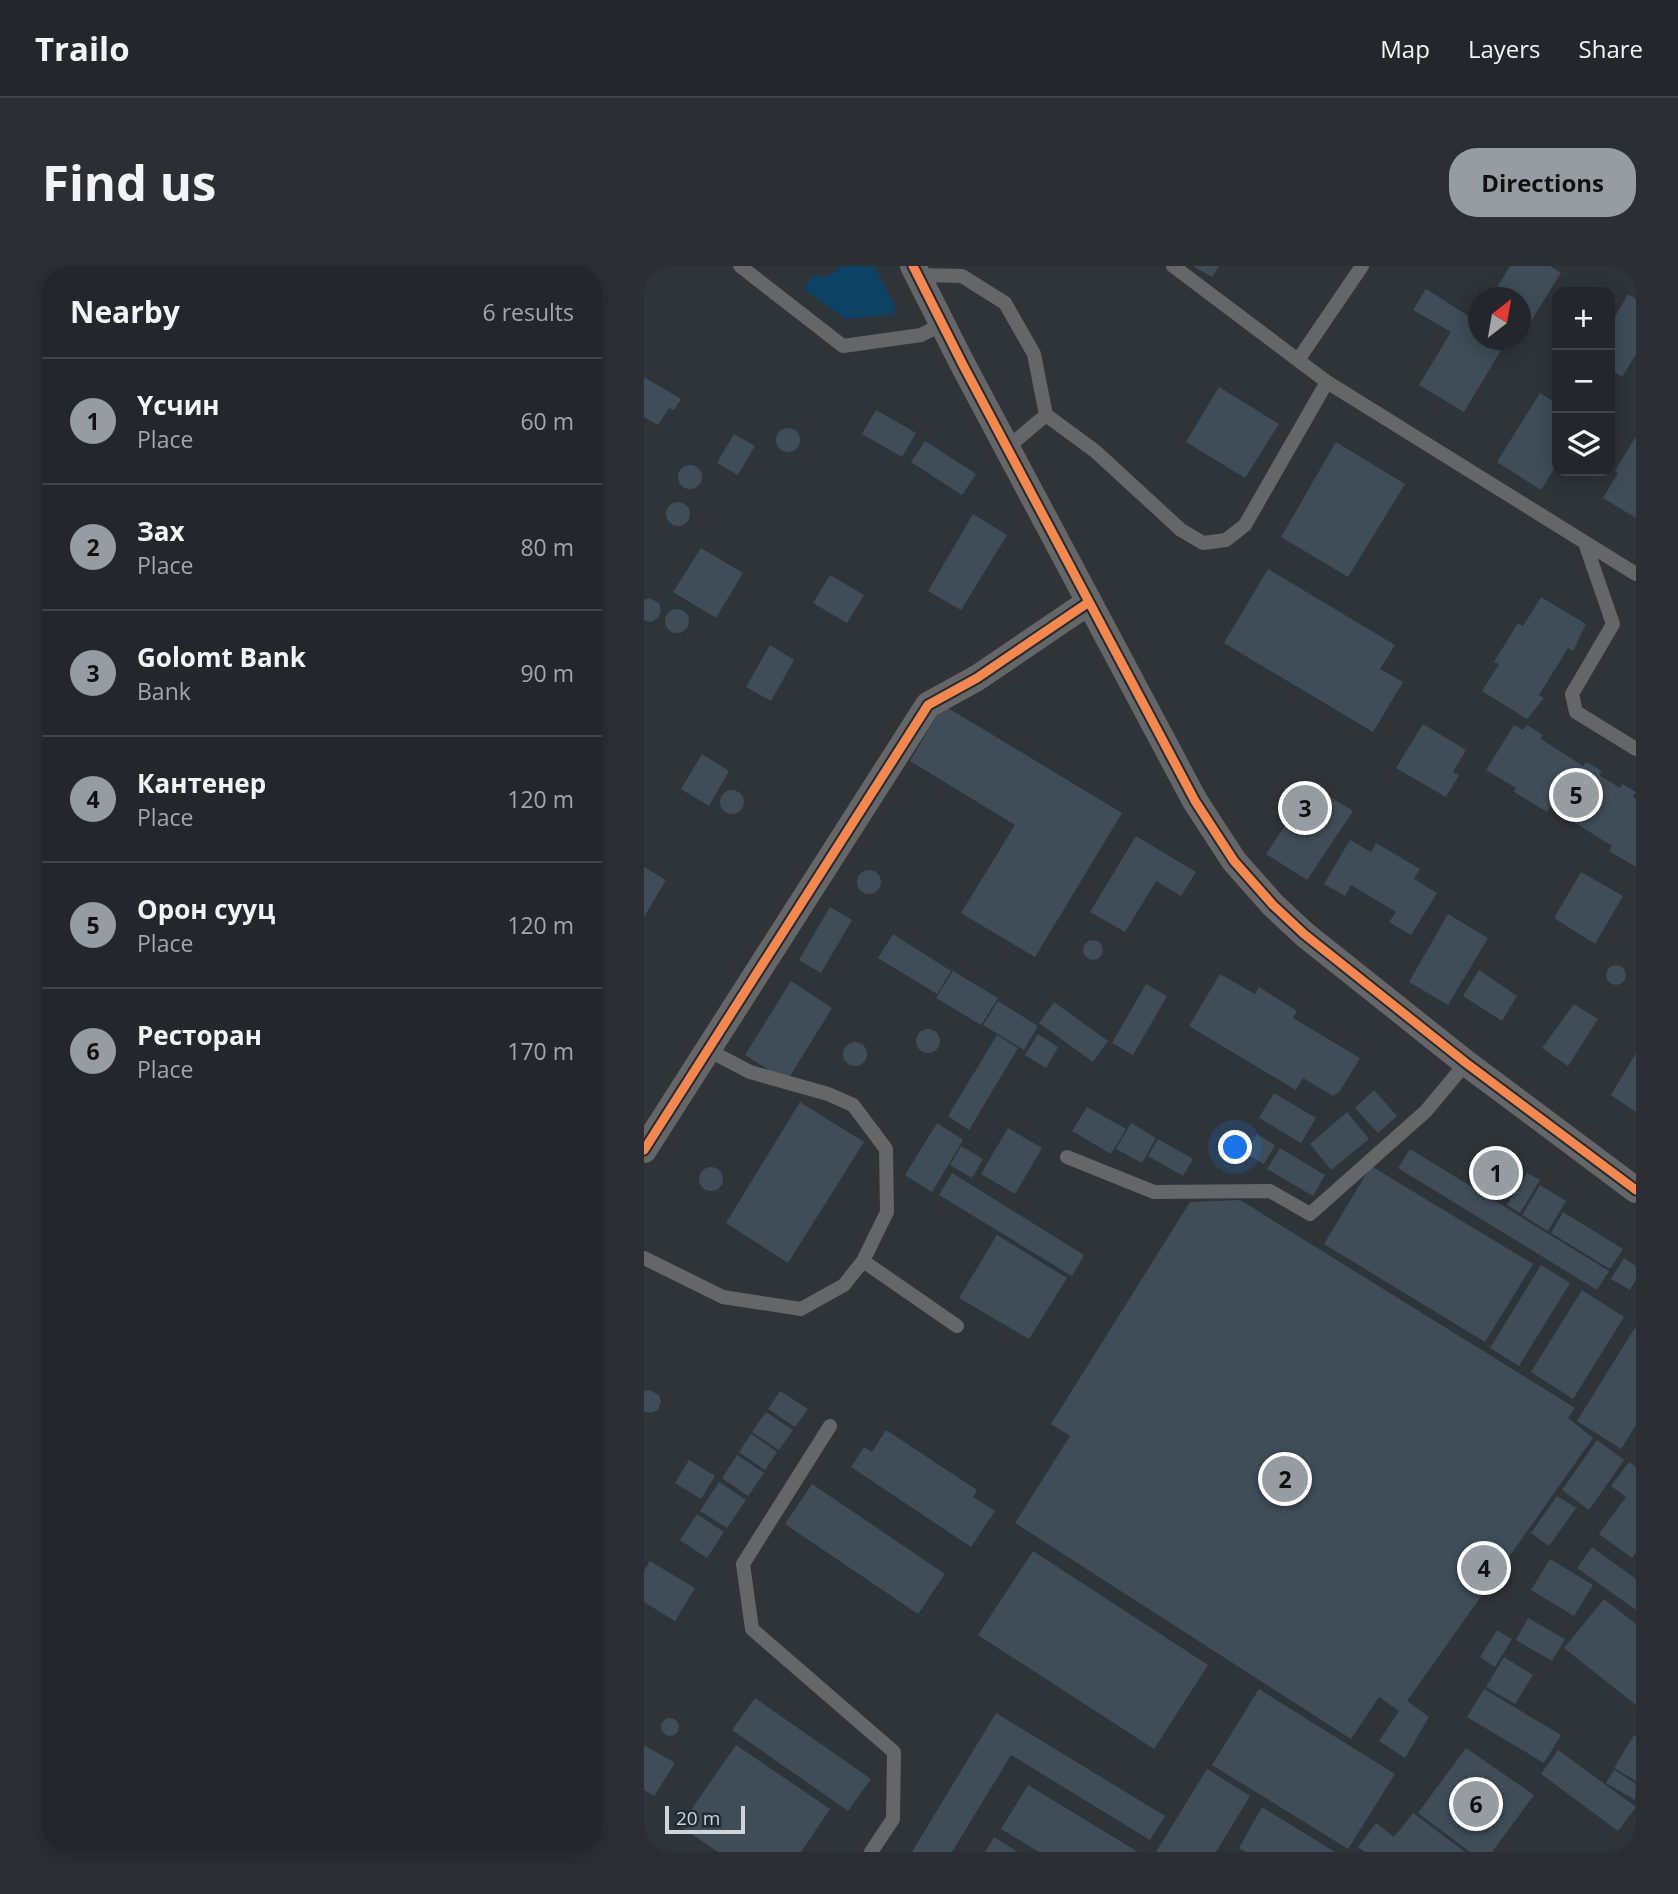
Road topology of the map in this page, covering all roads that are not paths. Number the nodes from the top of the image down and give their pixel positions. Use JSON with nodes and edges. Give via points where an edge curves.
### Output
{"nodes":[{"id":1,"x":740,"y":266,"type":"edge"},
{"id":2,"x":1172,"y":266,"type":"edge"},
{"id":3,"x":1362,"y":266,"type":"edge"},
{"id":4,"x":916,"y":271,"type":"edge"},
{"id":5,"x":943,"y":324,"type":"junction"},
{"id":6,"x":1298,"y":360,"type":"junction"},
{"id":7,"x":1326,"y":382,"type":"junction"},
{"id":8,"x":1046,"y":415,"type":"junction"},
{"id":9,"x":1007,"y":448,"type":"junction"},
{"id":10,"x":1585,"y":543,"type":"junction"},
{"id":11,"x":1636,"y":574,"type":"edge"},
{"id":12,"x":1089,"y":602,"type":"junction"},
{"id":13,"x":1636,"y":749,"type":"edge"},
{"id":14,"x":708,"y":1050,"type":"junction"},
{"id":15,"x":1466,"y":1063,"type":"junction"},
{"id":16,"x":644,"y":1150,"type":"edge"},
{"id":17,"x":1067,"y":1157,"type":"dead end"},
{"id":18,"x":1636,"y":1190,"type":"edge"},
{"id":19,"x":644,"y":1258,"type":"edge"},
{"id":20,"x":863,"y":1261,"type":"junction"},
{"id":21,"x":957,"y":1326,"type":"dead end"},
{"id":22,"x":830,"y":1426,"type":"dead end"},
{"id":23,"x":871,"y":1852,"type":"edge"}],
"edges":[{"from":1,"to":5,"type":"lane","via":[[843,345],[921,335]]},
{"from":2,"to":6,"type":"lane"},
{"from":3,"to":6,"type":"lane"},
{"from":4,"to":5,"type":"street"},
{"from":4,"to":8,"type":"lane","via":[[962,276],[1005,303],[1034,354]]},
{"from":5,"to":9,"type":"street"},
{"from":6,"to":7,"type":"lane"},
{"from":7,"to":8,"type":"lane","via":[[1245,525],[1226,540],[1203,542],[1181,530],[1095,451]]},
{"from":7,"to":10,"type":"lane"},
{"from":8,"to":9,"type":"lane"},
{"from":9,"to":12,"type":"street"},
{"from":10,"to":11,"type":"lane"},
{"from":10,"to":13,"type":"lane","via":[[1613,625],[1572,694],[1576,712]]},
{"from":12,"to":14,"type":"street","via":[[929,705]]},
{"from":12,"to":15,"type":"street","via":[[1195,801],[1234,861],[1304,934]]},
{"from":14,"to":16,"type":"street"},
{"from":14,"to":20,"type":"lane","via":[[750,1072],[853,1105],[886,1149],[887,1212]]},
{"from":15,"to":17,"type":"lane","via":[[1426,1111],[1310,1213],[1270,1191],[1154,1192]]},
{"from":15,"to":18,"type":"street"},
{"from":19,"to":20,"type":"lane","via":[[723,1297],[801,1309],[844,1285]]},
{"from":20,"to":21,"type":"lane"},
{"from":22,"to":23,"type":"lane","via":[[743,1564],[752,1629],[894,1752],[892,1819]]}]}
